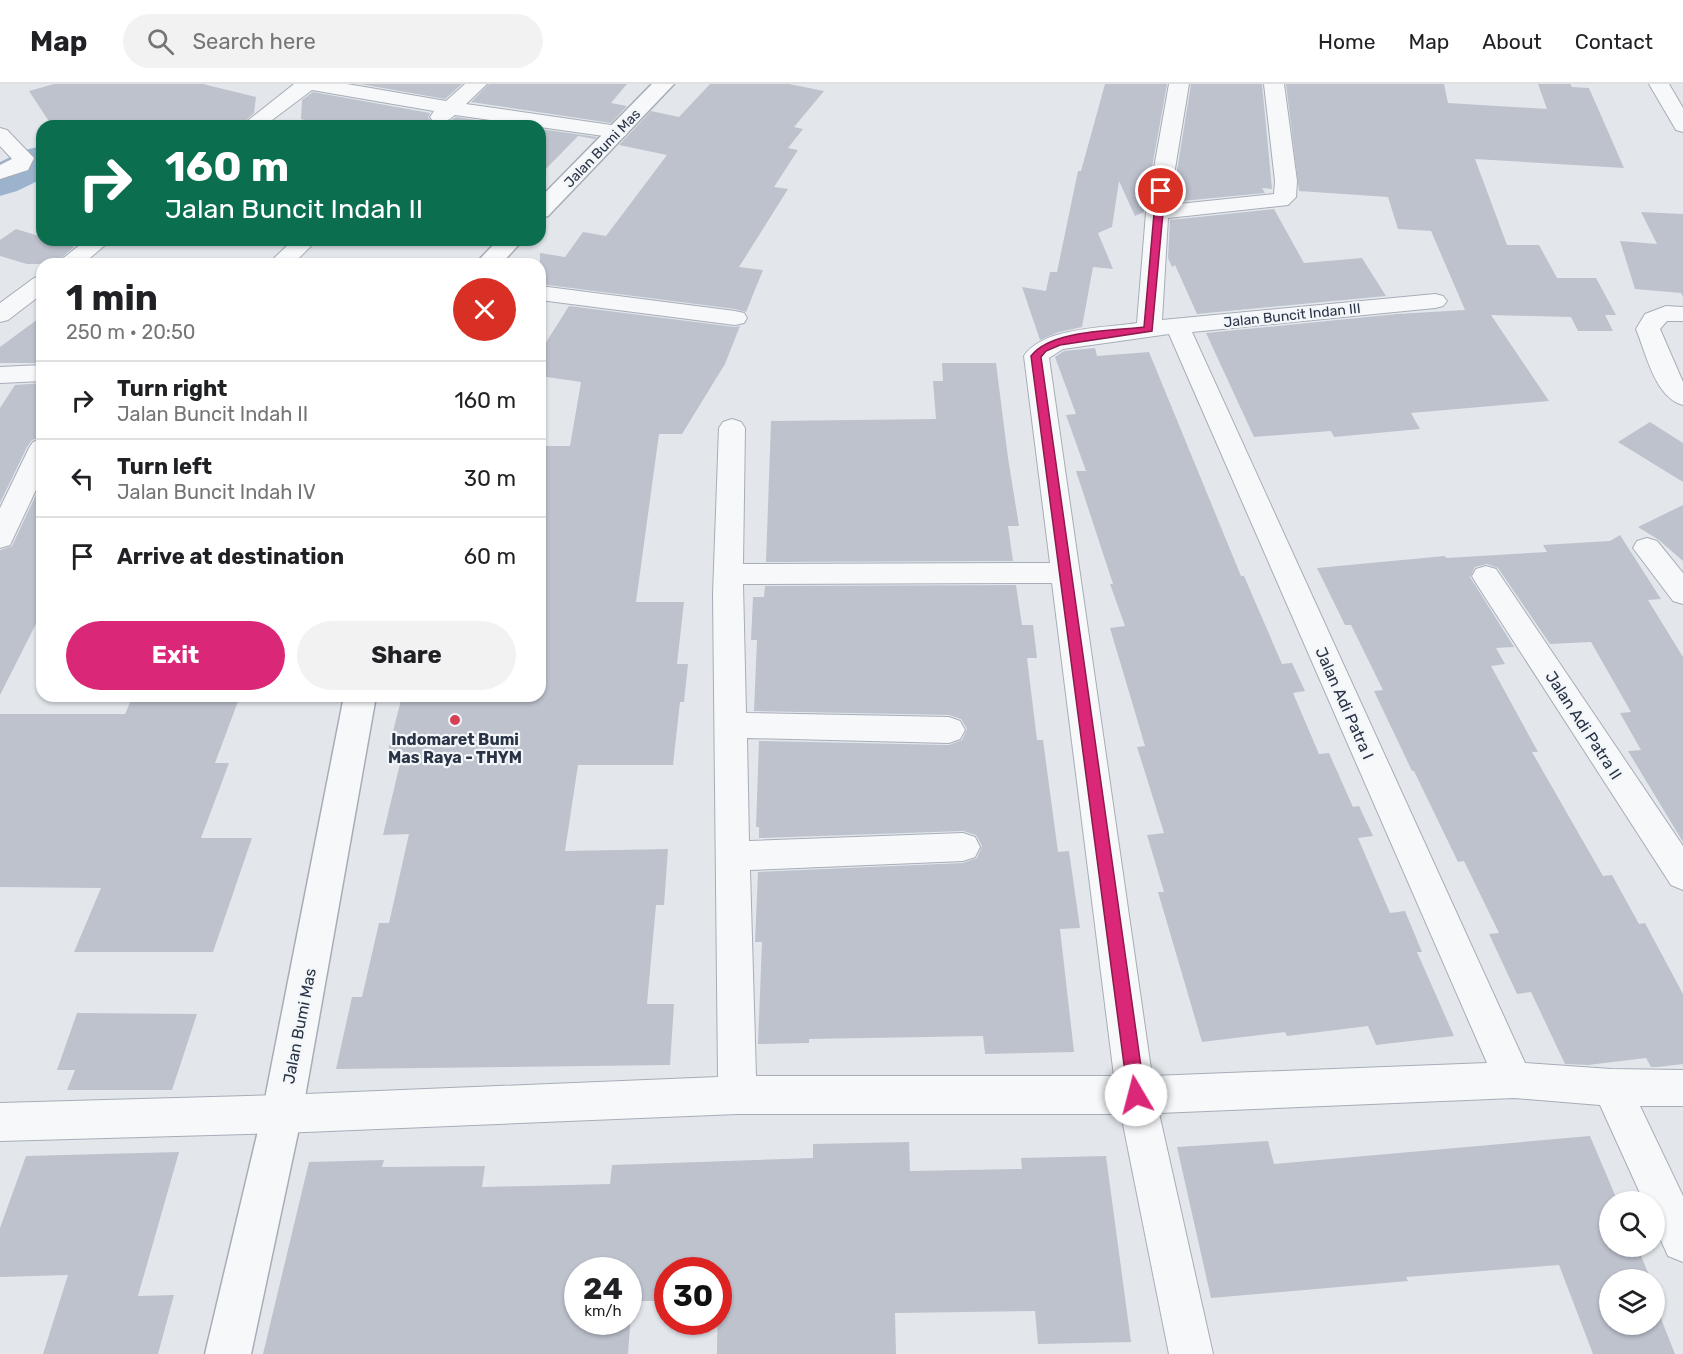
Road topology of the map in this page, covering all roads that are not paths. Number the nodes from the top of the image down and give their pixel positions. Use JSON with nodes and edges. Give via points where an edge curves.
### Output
{"nodes":[{"id":1,"x":307,"y":84,"type":"edge"},
{"id":2,"x":313,"y":84,"type":"edge"},
{"id":3,"x":477,"y":84,"type":"edge"},
{"id":4,"x":664,"y":84,"type":"edge"},
{"id":5,"x":1179,"y":84,"type":"edge"},
{"id":6,"x":1274,"y":84,"type":"edge"},
{"id":7,"x":1659,"y":84,"type":"edge"},
{"id":8,"x":1683,"y":86,"type":"edge"},
{"id":9,"x":450,"y":108,"type":"junction"},
{"id":10,"x":259,"y":120,"type":"edge"},
{"id":11,"x":437,"y":120,"type":"edge"},
{"id":12,"x":534,"y":120,"type":"edge"},
{"id":13,"x":546,"y":122,"type":"edge"},
{"id":14,"x":1683,"y":126,"type":"edge"},
{"id":15,"x":618,"y":132,"type":"junction"},
{"id":16,"x":0,"y":134,"type":"edge"},
{"id":17,"x":0,"y":173,"type":"edge"},
{"id":18,"x":546,"y":205,"type":"edge"},
{"id":19,"x":1157,"y":213,"type":"junction"},
{"id":20,"x":92,"y":246,"type":"edge"},
{"id":21,"x":300,"y":246,"type":"edge"},
{"id":22,"x":505,"y":246,"type":"edge"},
{"id":23,"x":76,"y":258,"type":"edge"},
{"id":24,"x":286,"y":258,"type":"edge"},
{"id":25,"x":493,"y":258,"type":"edge"},
{"id":26,"x":36,"y":288,"type":"edge"},
{"id":27,"x":546,"y":294,"type":"edge"},
{"id":28,"x":1435,"y":302,"type":"dead end"},
{"id":29,"x":1683,"y":314,"type":"edge"},
{"id":30,"x":0,"y":315,"type":"edge"},
{"id":31,"x":735,"y":318,"type":"dead end"},
{"id":32,"x":1163,"y":328,"type":"junction"},
{"id":33,"x":36,"y":372,"type":"edge"},
{"id":34,"x":0,"y":375,"type":"edge"},
{"id":35,"x":1683,"y":397,"type":"edge"},
{"id":36,"x":732,"y":428,"type":"dead end"},
{"id":37,"x":36,"y":461,"type":"edge"},
{"id":38,"x":0,"y":538,"type":"edge"},
{"id":39,"x":1647,"y":548,"type":"dead end"},
{"id":40,"x":1066,"y":573,"type":"junction"},
{"id":41,"x":729,"y":574,"type":"junction"},
{"id":42,"x":1486,"y":576,"type":"dead end"},
{"id":43,"x":1683,"y":593,"type":"edge"},
{"id":44,"x":359,"y":702,"type":"edge"},
{"id":45,"x":731,"y":725,"type":"junction"},
{"id":46,"x":949,"y":730,"type":"dead end"},
{"id":47,"x":963,"y":847,"type":"dead end"},
{"id":48,"x":733,"y":856,"type":"junction"},
{"id":49,"x":1683,"y":874,"type":"edge"},
{"id":50,"x":1514,"y":1080,"type":"junction"},
{"id":51,"x":1611,"y":1087,"type":"junction"},
{"id":52,"x":1683,"y":1088,"type":"edge"},
{"id":53,"x":737,"y":1095,"type":"junction"},
{"id":54,"x":1136,"y":1095,"type":"junction"},
{"id":55,"x":282,"y":1114,"type":"junction"},
{"id":56,"x":0,"y":1122,"type":"edge"},
{"id":57,"x":1683,"y":1241,"type":"edge"},
{"id":58,"x":228,"y":1354,"type":"edge"},
{"id":59,"x":1191,"y":1354,"type":"edge"}],
"edges":[{"from":1,"to":10,"type":"street"},
{"from":2,"to":9,"type":"street"},
{"from":3,"to":9,"type":"street"},
{"from":4,"to":15,"type":"street","name":"Jalan Bumi Mas"},
{"from":5,"to":19,"type":"street"},
{"from":6,"to":19,"type":"street","via":[[1285,197]]},
{"from":7,"to":8,"type":"street"},
{"from":7,"to":14,"type":"street"},
{"from":9,"to":11,"type":"street"},
{"from":9,"to":12,"type":"street"},
{"from":13,"to":15,"type":"street"},
{"from":15,"to":18,"type":"street","name":"Jalan Bumi Mas"},
{"from":16,"to":17,"type":"street","via":[[23,158],[20,165]]},
{"from":19,"to":32,"type":"street"},
{"from":20,"to":23,"type":"street"},
{"from":21,"to":24,"type":"street"},
{"from":22,"to":25,"type":"street"},
{"from":26,"to":30,"type":"street"},
{"from":27,"to":31,"type":"street"},
{"from":28,"to":32,"type":"street","name":"Jalan Buncit Indan III"},
{"from":29,"to":35,"type":"street","via":[[1655,316],[1648,329],[1671,384]]},
{"from":32,"to":40,"type":"street","name":"Jalan Buncit Indan III","via":[[1057,342],[1036,356]]},
{"from":32,"to":50,"type":"street","name":"Jalan Adi Patra I"},
{"from":33,"to":34,"type":"street"},
{"from":36,"to":41,"type":"street"},
{"from":37,"to":38,"type":"street"},
{"from":39,"to":43,"type":"street"},
{"from":40,"to":41,"type":"street"},
{"from":40,"to":54,"type":"street"},
{"from":41,"to":45,"type":"street"},
{"from":42,"to":49,"type":"street","name":"Jalan Adi Patra II"},
{"from":44,"to":55,"type":"street","name":"Jalan Bumi Mas"},
{"from":45,"to":46,"type":"street"},
{"from":45,"to":48,"type":"street"},
{"from":47,"to":48,"type":"street"},
{"from":48,"to":53,"type":"street"},
{"from":50,"to":51,"type":"street"},
{"from":50,"to":54,"type":"street"},
{"from":51,"to":52,"type":"street"},
{"from":51,"to":57,"type":"street"},
{"from":53,"to":54,"type":"street"},
{"from":53,"to":55,"type":"street"},
{"from":54,"to":59,"type":"street"},
{"from":55,"to":56,"type":"street"},
{"from":55,"to":58,"type":"street","name":"Jalan Bumi Mas"}]}
